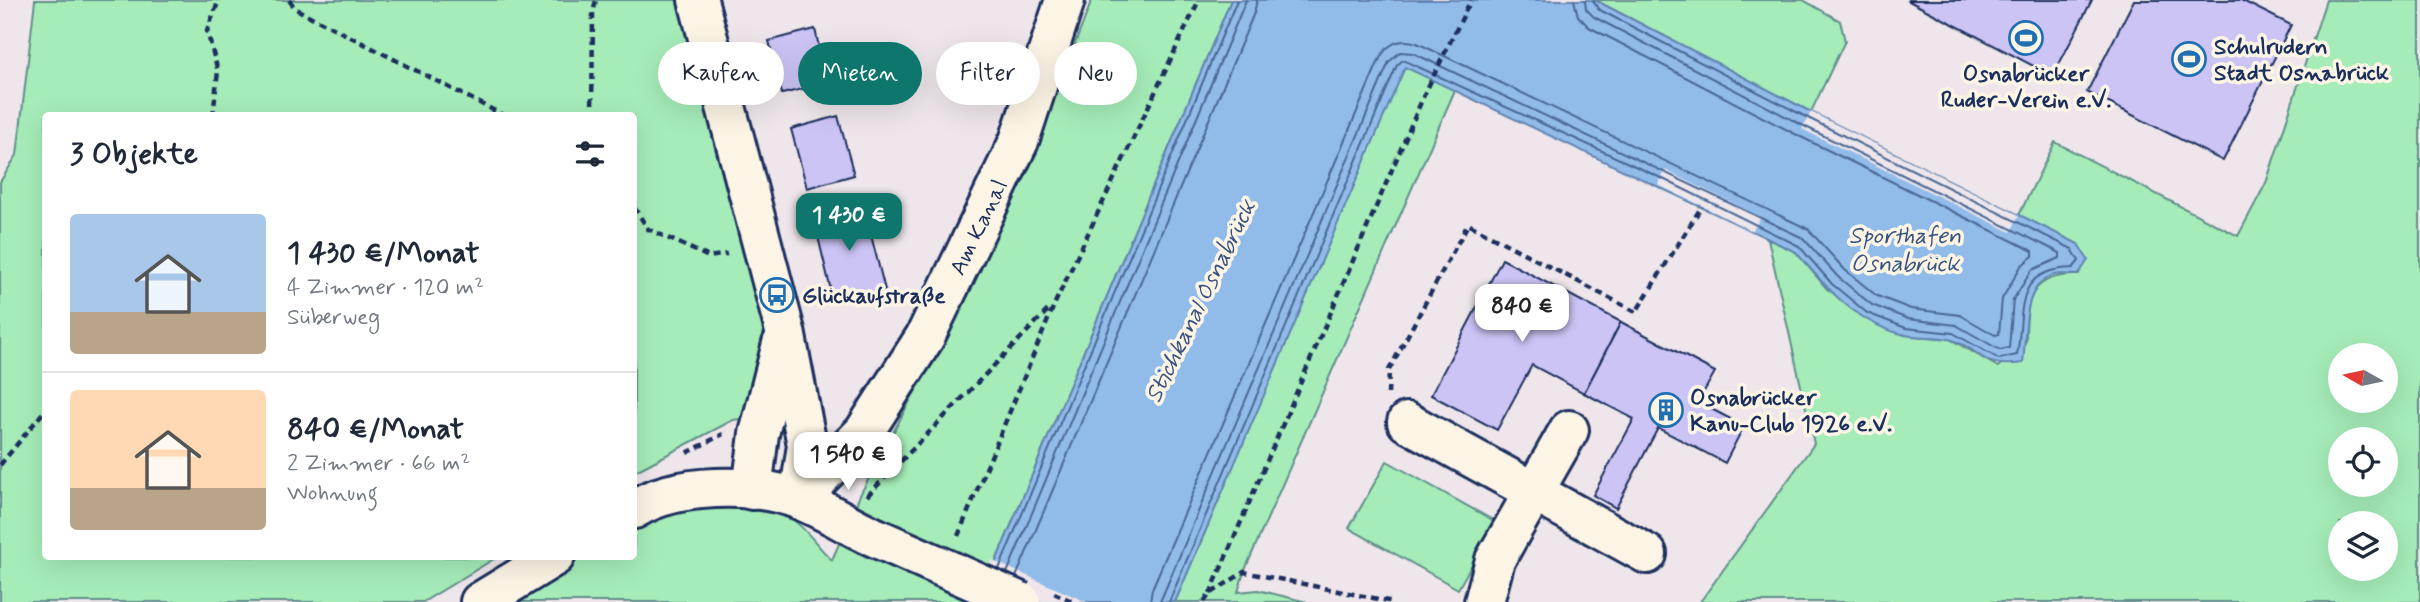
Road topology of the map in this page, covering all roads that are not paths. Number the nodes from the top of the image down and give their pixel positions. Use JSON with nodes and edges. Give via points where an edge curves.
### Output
{"nodes":[{"id":1,"x":698,"y":0,"type":"edge"},
{"id":2,"x":1065,"y":0,"type":"edge"},
{"id":3,"x":785,"y":331,"type":"junction"},
{"id":4,"x":1407,"y":422,"type":"road end"},
{"id":5,"x":1569,"y":430,"type":"dead end"},
{"id":6,"x":752,"y":490,"type":"junction"},
{"id":7,"x":1534,"y":490,"type":"junction"},
{"id":8,"x":799,"y":499,"type":"junction"},
{"id":9,"x":637,"y":507,"type":"edge"},
{"id":10,"x":1647,"y":554,"type":"dead end"},
{"id":11,"x":548,"y":560,"type":"edge"},
{"id":12,"x":480,"y":602,"type":"edge"},
{"id":13,"x":1021,"y":602,"type":"edge"},
{"id":14,"x":1484,"y":602,"type":"edge"}],
"edges":[{"from":1,"to":3,"type":"street"},
{"from":2,"to":8,"type":"street","name":"Am Kanal","via":[[1019,141],[925,337],[864,432]]},
{"from":3,"to":6,"type":"street","via":[[759,434]]},
{"from":3,"to":8,"type":"street","via":[[807,445]]},
{"from":4,"to":7,"type":"street"},
{"from":5,"to":7,"type":"street"},
{"from":6,"to":8,"type":"street"},
{"from":6,"to":9,"type":"street","via":[[686,489]]},
{"from":7,"to":10,"type":"street"},
{"from":7,"to":14,"type":"street","via":[[1495,560]]},
{"from":8,"to":13,"type":"street","bridge":true},
{"from":11,"to":12,"type":"street"}]}
